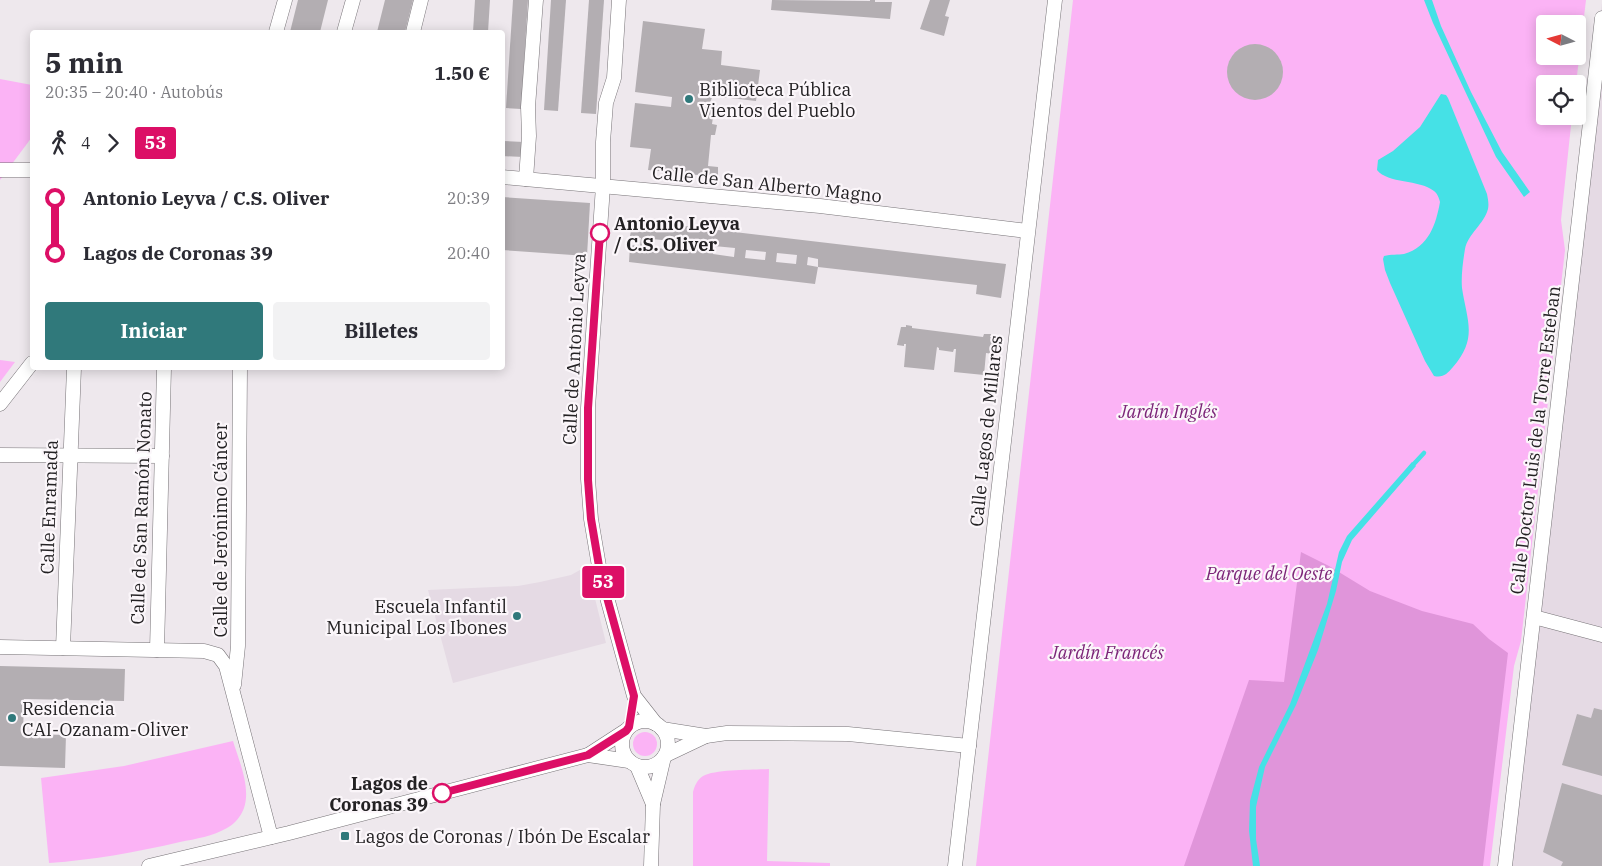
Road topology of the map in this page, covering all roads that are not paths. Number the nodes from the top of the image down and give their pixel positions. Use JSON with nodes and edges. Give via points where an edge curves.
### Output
{"nodes":[{"id":1,"x":285,"y":0,"type":"edge"},
{"id":2,"x":353,"y":0,"type":"edge"},
{"id":3,"x":421,"y":0,"type":"edge"},
{"id":4,"x":536,"y":0,"type":"edge"},
{"id":5,"x":619,"y":0,"type":"edge"},
{"id":6,"x":1055,"y":0,"type":"edge"},
{"id":7,"x":1602,"y":18,"type":"edge"},
{"id":8,"x":277,"y":30,"type":"edge"},
{"id":9,"x":345,"y":30,"type":"edge"},
{"id":10,"x":413,"y":30,"type":"edge"},
{"id":11,"x":0,"y":170,"type":"edge"},
{"id":12,"x":30,"y":170,"type":"edge"},
{"id":13,"x":505,"y":177,"type":"edge"},
{"id":14,"x":526,"y":179,"type":"junction"},
{"id":15,"x":603,"y":186,"type":"junction"},
{"id":16,"x":1027,"y":231,"type":"junction"},
{"id":17,"x":30,"y":366,"type":"edge"},
{"id":18,"x":74,"y":370,"type":"edge"},
{"id":19,"x":164,"y":370,"type":"edge"},
{"id":20,"x":240,"y":370,"type":"edge"},
{"id":21,"x":0,"y":404,"type":"edge"},
{"id":22,"x":0,"y":454,"type":"edge"},
{"id":23,"x":70,"y":455,"type":"junction"},
{"id":24,"x":162,"y":456,"type":"junction"},
{"id":25,"x":1534,"y":617,"type":"junction"},
{"id":26,"x":1602,"y":635,"type":"edge"},
{"id":27,"x":0,"y":647,"type":"edge"},
{"id":28,"x":63,"y":648,"type":"junction"},
{"id":29,"x":157,"y":650,"type":"junction"},
{"id":30,"x":233,"y":693,"type":"junction"},
{"id":31,"x":634,"y":696,"type":"junction"},
{"id":32,"x":659,"y":726,"type":"junction"},
{"id":33,"x":627,"y":729,"type":"junction"},
{"id":34,"x":706,"y":736,"type":"junction"},
{"id":35,"x":969,"y":746,"type":"junction"},
{"id":36,"x":588,"y":755,"type":"junction"},
{"id":37,"x":665,"y":756,"type":"junction"},
{"id":38,"x":633,"y":764,"type":"junction"},
{"id":39,"x":653,"y":804,"type":"junction"},
{"id":40,"x":272,"y":837,"type":"junction"},
{"id":41,"x":149,"y":866,"type":"edge"},
{"id":42,"x":651,"y":866,"type":"edge"},
{"id":43,"x":956,"y":866,"type":"edge"},
{"id":44,"x":1505,"y":866,"type":"edge"}],
"edges":[{"from":1,"to":8,"type":"street"},
{"from":2,"to":9,"type":"street"},
{"from":3,"to":10,"type":"street"},
{"from":4,"to":14,"type":"street"},
{"from":5,"to":15,"type":"street","name":"Calle de Antonio Leyva","via":[[614,78],[606,102],[602,148]]},
{"from":6,"to":16,"type":"street","name":"Calle Lagos de Millares"},
{"from":7,"to":25,"type":"street","name":"Calle Doctor Luis de la Torre Esteban"},
{"from":11,"to":12,"type":"street"},
{"from":13,"to":14,"type":"street","name":"Calle de San Alberto Magno"},
{"from":14,"to":15,"type":"street","name":"Calle de San Alberto Magno"},
{"from":15,"to":16,"type":"street","name":"Calle de San Alberto Magno","via":[[820,206]]},
{"from":15,"to":31,"type":"street","name":"Calle de Antonio Leyva","via":[[588,408],[588,480],[600,572]]},
{"from":16,"to":35,"type":"street","name":"Calle Lagos de Millares"},
{"from":17,"to":21,"type":"street"},
{"from":18,"to":23,"type":"street","name":"Calle Enramada"},
{"from":19,"to":24,"type":"street","name":"Calle de San Ramón Nonato"},
{"from":20,"to":30,"type":"street","name":"Calle de Jerónimo Cáncer","via":[[238,646]]},
{"from":22,"to":23,"type":"street"},
{"from":23,"to":24,"type":"street"},
{"from":23,"to":28,"type":"street","name":"Calle Enramada"},
{"from":24,"to":29,"type":"street","name":"Calle de San Ramón Nonato"},
{"from":25,"to":26,"type":"street"},
{"from":25,"to":44,"type":"street","name":"Calle Doctor Luis de la Torre Esteban"},
{"from":27,"to":28,"type":"street"},
{"from":28,"to":29,"type":"street"},
{"from":29,"to":30,"type":"street","via":[[204,651],[218,655],[226,666]]},
{"from":30,"to":40,"type":"street"},
{"from":31,"to":32,"type":"street","name":"Calle de Antonio Leyva"},
{"from":31,"to":33,"type":"street","name":"Calle de Antonio Leyva"},
{"from":32,"to":33,"type":"street","via":[[642,721]]},
{"from":32,"to":34,"type":"street"},
{"from":32,"to":37,"type":"street","via":[[668,741]]},
{"from":33,"to":36,"type":"street"},
{"from":33,"to":38,"type":"street","via":[[621,743],[624,756]]},
{"from":34,"to":35,"type":"street","via":[[727,733],[848,734]]},
{"from":34,"to":37,"type":"street"},
{"from":35,"to":43,"type":"street","name":"Calle Lagos de Millares"},
{"from":36,"to":38,"type":"street"},
{"from":36,"to":40,"type":"street"},
{"from":37,"to":38,"type":"street","via":[[645,768]]},
{"from":37,"to":39,"type":"street"},
{"from":38,"to":39,"type":"street"},
{"from":39,"to":42,"type":"street"},
{"from":40,"to":41,"type":"street"}]}
